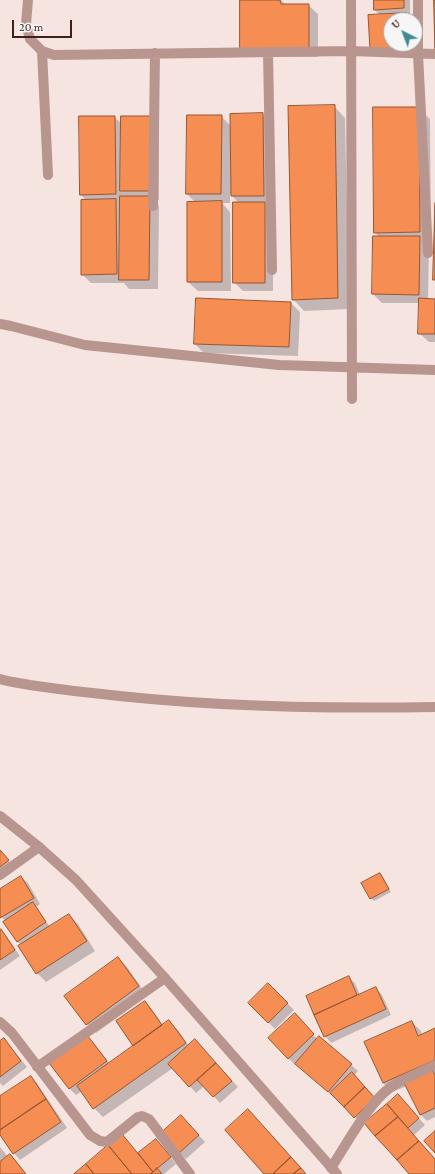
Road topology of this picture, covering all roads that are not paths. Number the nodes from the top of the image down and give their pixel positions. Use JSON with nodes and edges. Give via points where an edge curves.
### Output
{"nodes":[{"id":1,"x":28,"y":0,"type":"edge"},
{"id":2,"x":351,"y":0,"type":"edge"},
{"id":3,"x":418,"y":0,"type":"edge"},
{"id":4,"x":42,"y":51,"type":"junction"},
{"id":5,"x":351,"y":51,"type":"junction"},
{"id":6,"x":268,"y":52,"type":"junction"},
{"id":7,"x":155,"y":53,"type":"junction"},
{"id":8,"x":418,"y":54,"type":"junction"},
{"id":9,"x":435,"y":54,"type":"edge"},
{"id":10,"x":48,"y":175,"type":"dead end"},
{"id":11,"x":153,"y":206,"type":"dead end"},
{"id":12,"x":428,"y":253,"type":"dead end"},
{"id":13,"x":272,"y":270,"type":"dead end"},
{"id":14,"x":0,"y":324,"type":"edge"},
{"id":15,"x":351,"y":367,"type":"junction"},
{"id":16,"x":435,"y":370,"type":"edge"},
{"id":17,"x":352,"y":399,"type":"dead end"},
{"id":18,"x":0,"y":679,"type":"edge"},
{"id":19,"x":435,"y":707,"type":"edge"},
{"id":20,"x":0,"y":816,"type":"edge"},
{"id":21,"x":39,"y":847,"type":"junction"},
{"id":22,"x":0,"y":874,"type":"edge"},
{"id":23,"x":165,"y":978,"type":"junction"},
{"id":24,"x":0,"y":1022,"type":"edge"},
{"id":25,"x":435,"y":1065,"type":"edge"},
{"id":26,"x":37,"y":1067,"type":"junction"},
{"id":27,"x":334,"y":1171,"type":"edge"},
{"id":28,"x":190,"y":1174,"type":"edge"}],
"edges":[{"from":1,"to":4,"type":"street","via":[[26,24],[30,39]]},
{"from":2,"to":5,"type":"street"},
{"from":3,"to":8,"type":"street"},
{"from":4,"to":7,"type":"street","via":[[54,55]]},
{"from":4,"to":10,"type":"street"},
{"from":5,"to":6,"type":"street"},
{"from":5,"to":8,"type":"street"},
{"from":5,"to":15,"type":"street"},
{"from":6,"to":7,"type":"street"},
{"from":6,"to":13,"type":"street"},
{"from":7,"to":11,"type":"street"},
{"from":8,"to":9,"type":"street"},
{"from":8,"to":12,"type":"street"},
{"from":14,"to":15,"type":"street","via":[[84,345],[279,365]]},
{"from":15,"to":16,"type":"street"},
{"from":15,"to":17,"type":"street"},
{"from":18,"to":19,"type":"street","via":[[118,696],[219,704],[350,708]]},
{"from":20,"to":21,"type":"street"},
{"from":21,"to":22,"type":"street"},
{"from":21,"to":23,"type":"street","via":[[76,880]]},
{"from":23,"to":26,"type":"street"},
{"from":23,"to":27,"type":"street"},
{"from":24,"to":26,"type":"street","via":[[12,1033]]},
{"from":25,"to":27,"type":"street","via":[[390,1087],[378,1099],[365,1116]]},
{"from":26,"to":28,"type":"street","via":[[90,1135],[107,1142],[142,1116],[149,1119]]}]}
